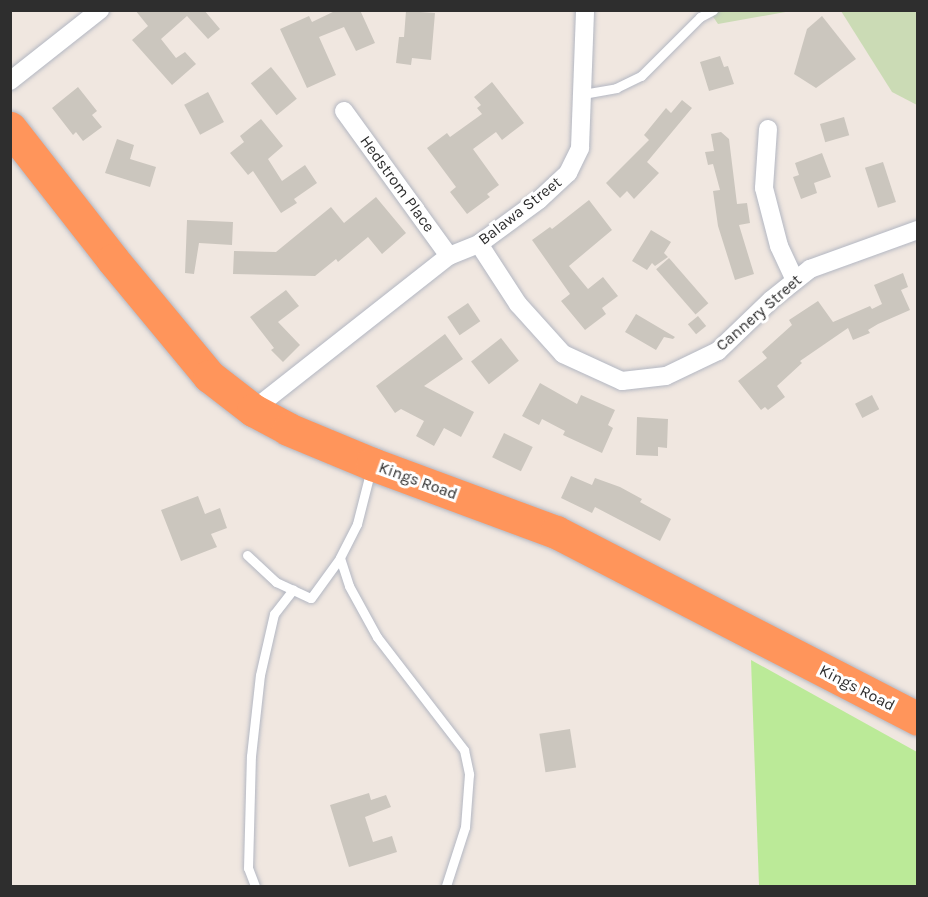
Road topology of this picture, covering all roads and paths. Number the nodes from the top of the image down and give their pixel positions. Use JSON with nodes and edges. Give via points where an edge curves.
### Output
{"nodes":[{"id":1,"x":100,"y":10,"type":"edge"},
{"id":2,"x":585,"y":10,"type":"edge"},
{"id":3,"x":713,"y":10,"type":"edge"},
{"id":4,"x":10,"y":81,"type":"edge"},
{"id":5,"x":583,"y":94,"type":"junction"},
{"id":6,"x":344,"y":111,"type":"dead end"},
{"id":7,"x":10,"y":128,"type":"edge"},
{"id":8,"x":768,"y":129,"type":"dead end"},
{"id":9,"x":918,"y":230,"type":"edge"},
{"id":10,"x":479,"y":244,"type":"junction"},
{"id":11,"x":449,"y":256,"type":"junction"},
{"id":12,"x":795,"y":281,"type":"junction"},
{"id":13,"x":253,"y":410,"type":"junction"},
{"id":14,"x":372,"y":464,"type":"junction"},
{"id":15,"x":247,"y":555,"type":"dead end"},
{"id":16,"x":340,"y":558,"type":"junction"},
{"id":17,"x":293,"y":590,"type":"junction"},
{"id":18,"x":918,"y":719,"type":"edge"},
{"id":19,"x":255,"y":886,"type":"edge"},
{"id":20,"x":446,"y":886,"type":"edge"}],
"edges":[{"from":1,"to":4,"type":"street"},
{"from":2,"to":5,"type":"street","name":"Balawa Street"},
{"from":3,"to":5,"type":"lane","via":[[700,17],[641,76],[616,88]]},
{"from":5,"to":10,"type":"street","name":"Balawa Street","via":[[580,148],[568,173],[539,200]]},
{"from":6,"to":11,"type":"street","name":"Hedstrom Place"},
{"from":7,"to":13,"type":"highway","name":"Kings Road","via":[[209,376]]},
{"from":8,"to":12,"type":"street","via":[[764,188],[779,246]]},
{"from":9,"to":12,"type":"street","name":"Cannery Street","via":[[810,269]]},
{"from":10,"to":11,"type":"street","name":"Balawa Street"},
{"from":10,"to":12,"type":"street","name":"Cannery Street","via":[[518,304],[563,354],[622,381],[666,376],[718,351]]},
{"from":11,"to":13,"type":"street","name":"Balawa Street"},
{"from":13,"to":14,"type":"highway","name":"Kings Road"},
{"from":14,"to":16,"type":"lane","via":[[357,524]]},
{"from":14,"to":18,"type":"highway","name":"Kings Road","via":[[556,532]]},
{"from":15,"to":17,"type":"lane","via":[[276,582]]},
{"from":16,"to":17,"type":"lane","via":[[311,598]]},
{"from":16,"to":20,"type":"lane","via":[[349,586],[377,637],[464,750],[469,774],[465,827]]},
{"from":17,"to":19,"type":"lane","via":[[274,614],[260,675],[251,756],[248,868]]}]}
